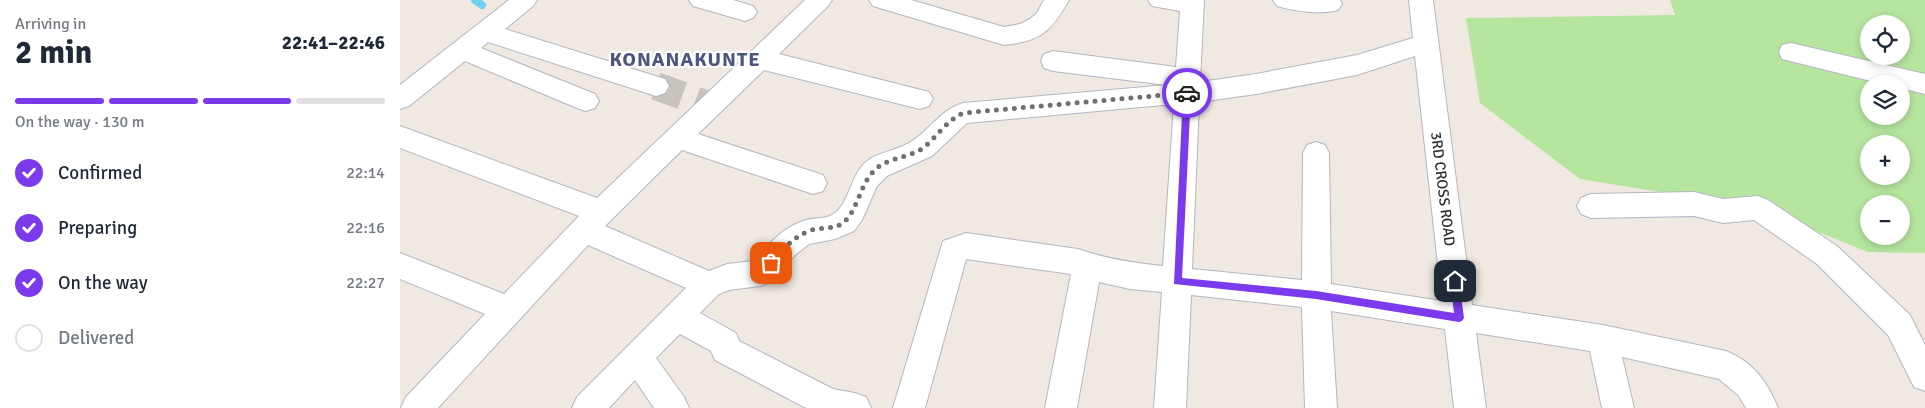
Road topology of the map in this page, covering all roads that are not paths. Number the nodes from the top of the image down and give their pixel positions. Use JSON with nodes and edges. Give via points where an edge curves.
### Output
{"nodes":[{"id":1,"x":525,"y":0,"type":"edge"},
{"id":2,"x":701,"y":0,"type":"edge"},
{"id":3,"x":820,"y":0,"type":"edge"},
{"id":4,"x":881,"y":0,"type":"edge"},
{"id":5,"x":1057,"y":0,"type":"edge"},
{"id":6,"x":1160,"y":0,"type":"edge"},
{"id":7,"x":1285,"y":0,"type":"edge"},
{"id":8,"x":1421,"y":0,"type":"edge"},
{"id":9,"x":1192,"y":2,"type":"edge"},
{"id":10,"x":1330,"y":4,"type":"dead end"},
{"id":11,"x":745,"y":12,"type":"dead end"},
{"id":12,"x":485,"y":32,"type":"junction"},
{"id":13,"x":1426,"y":43,"type":"junction"},
{"id":14,"x":462,"y":50,"type":"junction"},
{"id":15,"x":1791,"y":52,"type":"dead end"},
{"id":16,"x":759,"y":59,"type":"junction"},
{"id":17,"x":1052,"y":60,"type":"dead end"},
{"id":18,"x":1925,"y":84,"type":"edge"},
{"id":19,"x":1189,"y":85,"type":"junction"},
{"id":20,"x":656,"y":86,"type":"tunnel mouth"},
{"id":21,"x":400,"y":99,"type":"edge"},
{"id":22,"x":920,"y":99,"type":"dead end"},
{"id":23,"x":586,"y":101,"type":"dead end"},
{"id":24,"x":400,"y":137,"type":"edge"},
{"id":25,"x":677,"y":138,"type":"junction"},
{"id":26,"x":1316,"y":153,"type":"dead end"},
{"id":27,"x":813,"y":183,"type":"dead end"},
{"id":28,"x":1591,"y":206,"type":"dead end"},
{"id":29,"x":592,"y":221,"type":"junction"},
{"id":30,"x":400,"y":266,"type":"edge"},
{"id":31,"x":1087,"y":267,"type":"junction"},
{"id":32,"x":1177,"y":281,"type":"junction"},
{"id":33,"x":709,"y":285,"type":"junction"},
{"id":34,"x":1316,"y":295,"type":"junction"},
{"id":35,"x":509,"y":310,"type":"junction"},
{"id":36,"x":677,"y":316,"type":"junction"},
{"id":37,"x":1459,"y":318,"type":"junction"},
{"id":38,"x":1603,"y":339,"type":"junction"},
{"id":39,"x":636,"y":356,"type":"junction"},
{"id":40,"x":1925,"y":376,"type":"edge"},
{"id":41,"x":417,"y":408,"type":"edge"},
{"id":42,"x":588,"y":408,"type":"edge"},
{"id":43,"x":673,"y":408,"type":"edge"},
{"id":44,"x":855,"y":408,"type":"edge"},
{"id":45,"x":909,"y":408,"type":"edge"},
{"id":46,"x":1061,"y":408,"type":"edge"},
{"id":47,"x":1170,"y":408,"type":"edge"},
{"id":48,"x":1321,"y":408,"type":"edge"},
{"id":49,"x":1470,"y":408,"type":"edge"},
{"id":50,"x":1618,"y":408,"type":"edge"},
{"id":51,"x":1762,"y":408,"type":"edge"}],
"edges":[{"from":1,"to":12,"type":"street"},
{"from":2,"to":11,"type":"street"},
{"from":3,"to":16,"type":"street"},
{"from":4,"to":5,"type":"street","via":[[1004,36],[1020,35],[1036,27]]},
{"from":6,"to":9,"type":"street"},
{"from":7,"to":10,"type":"street"},
{"from":8,"to":13,"type":"street","name":"3RD CROSS ROAD"},
{"from":9,"to":19,"type":"street"},
{"from":12,"to":14,"type":"street"},
{"from":12,"to":20,"type":"street"},
{"from":13,"to":19,"type":"street","via":[[1357,65],[1305,76]]},
{"from":13,"to":37,"type":"street","name":"3RD CROSS ROAD"},
{"from":14,"to":21,"type":"street"},
{"from":14,"to":23,"type":"street"},
{"from":15,"to":18,"type":"street"},
{"from":16,"to":22,"type":"street"},
{"from":16,"to":25,"type":"street"},
{"from":17,"to":19,"type":"street"},
{"from":19,"to":32,"type":"street"},
{"from":19,"to":33,"type":"street","via":[[963,113],[923,148],[874,170],[849,217],[838,226],[799,235],[760,273],[727,277]]},
{"from":24,"to":29,"type":"street"},
{"from":25,"to":27,"type":"street"},
{"from":25,"to":29,"type":"street"},
{"from":26,"to":34,"type":"street"},
{"from":28,"to":40,"type":"street","via":[[1694,204],[1723,211],[1758,208],[1827,255],[1899,325]]},
{"from":29,"to":33,"type":"street"},
{"from":29,"to":35,"type":"street"},
{"from":30,"to":35,"type":"street"},
{"from":31,"to":32,"type":"street"},
{"from":31,"to":45,"type":"street","via":[[1078,262],[966,246],[953,250]]},
{"from":31,"to":46,"type":"street"},
{"from":32,"to":34,"type":"street"},
{"from":32,"to":47,"type":"street"},
{"from":33,"to":36,"type":"street"},
{"from":34,"to":37,"type":"street"},
{"from":34,"to":48,"type":"street"},
{"from":35,"to":41,"type":"street"},
{"from":36,"to":39,"type":"street"},
{"from":36,"to":44,"type":"street","via":[[724,343],[726,350],[830,404]]},
{"from":37,"to":38,"type":"street"},
{"from":37,"to":49,"type":"street","name":"3RD CROSS ROAD"},
{"from":38,"to":50,"type":"street"},
{"from":38,"to":51,"type":"street","via":[[1726,366],[1758,394]]},
{"from":39,"to":42,"type":"street"},
{"from":39,"to":43,"type":"street"}]}
